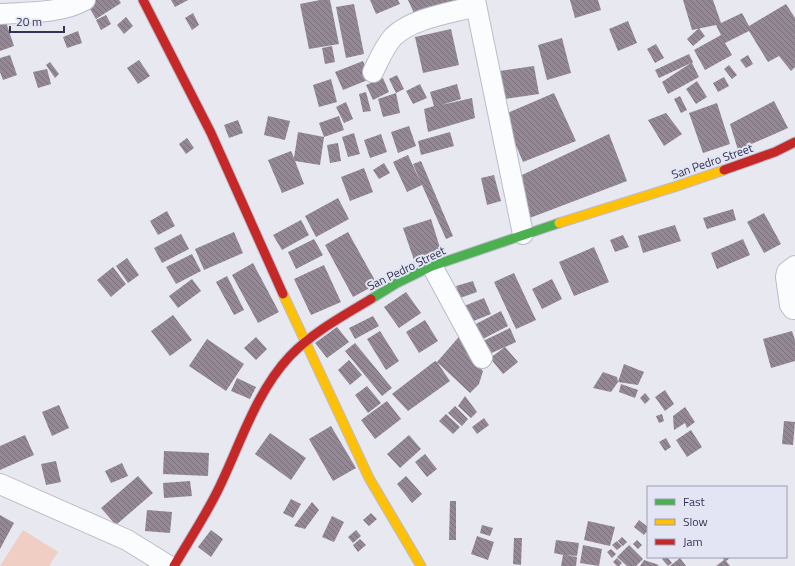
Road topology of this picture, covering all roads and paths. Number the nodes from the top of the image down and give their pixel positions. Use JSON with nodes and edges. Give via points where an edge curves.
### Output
{"nodes":[{"id":1,"x":85,"y":0,"type":"edge"},
{"id":2,"x":143,"y":0,"type":"edge"},
{"id":3,"x":475,"y":3,"type":"edge"},
{"id":4,"x":0,"y":14,"type":"edge"},
{"id":5,"x":373,"y":72,"type":"dead end"},
{"id":6,"x":795,"y":142,"type":"edge"},
{"id":7,"x":523,"y":234,"type":"junction"},
{"id":8,"x":432,"y":266,"type":"junction"},
{"id":9,"x":795,"y":266,"type":"edge"},
{"id":10,"x":795,"y":309,"type":"edge"},
{"id":11,"x":305,"y":342,"type":"junction"},
{"id":12,"x":482,"y":358,"type":"dead end"},
{"id":13,"x":0,"y":484,"type":"edge"},
{"id":14,"x":169,"y":566,"type":"edge"},
{"id":15,"x":174,"y":566,"type":"edge"},
{"id":16,"x":421,"y":566,"type":"edge"}],
"edges":[{"from":1,"to":4,"type":"street","via":[[59,10]]},
{"from":2,"to":11,"type":"street","via":[[211,133]]},
{"from":3,"to":5,"type":"street","via":[[402,30],[384,48]]},
{"from":3,"to":7,"type":"street"},
{"from":6,"to":7,"type":"street","name":"San Pedro Street","via":[[775,152],[674,187]]},
{"from":7,"to":8,"type":"street","name":"San Pedro Street"},
{"from":8,"to":11,"type":"street","name":"San Pedro Street","via":[[364,302]]},
{"from":8,"to":12,"type":"street"},
{"from":9,"to":10,"type":"street","via":[[787,272],[786,277],[790,305]]},
{"from":11,"to":15,"type":"street","name":"San Pedro Street","via":[[282,364],[260,399],[216,494]]},
{"from":11,"to":16,"type":"street","via":[[369,478]]},
{"from":13,"to":14,"type":"street","via":[[127,540]]}]}
